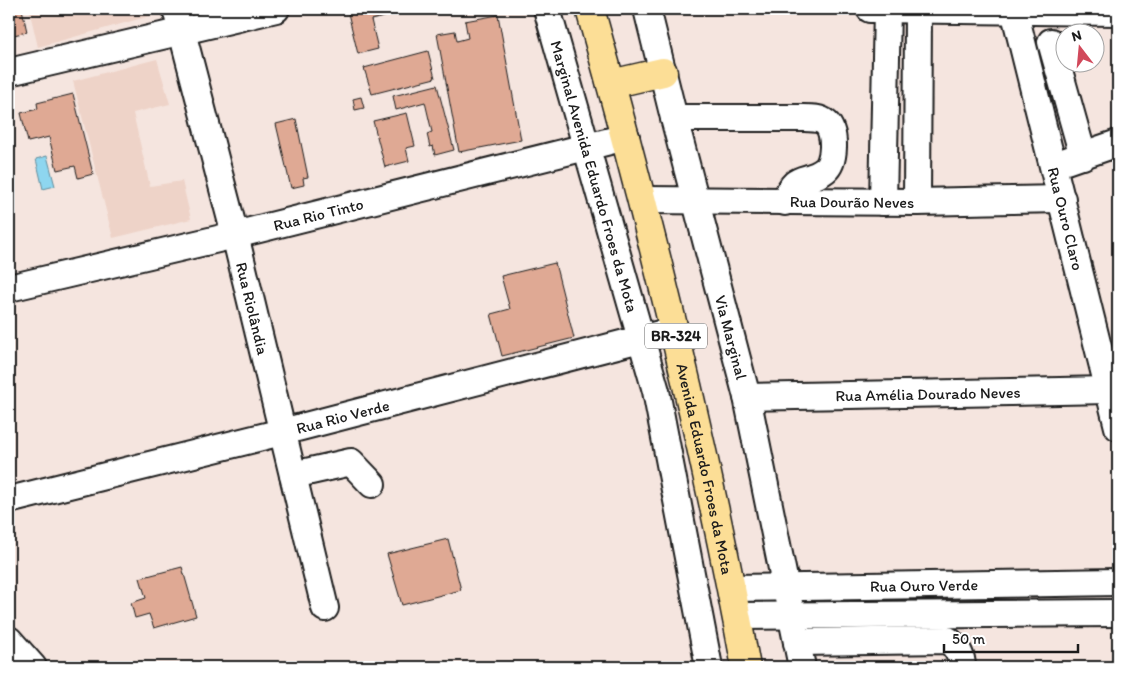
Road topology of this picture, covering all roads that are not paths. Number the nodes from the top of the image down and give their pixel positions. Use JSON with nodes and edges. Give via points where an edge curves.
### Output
{"nodes":[{"id":1,"x":276,"y":9,"type":"edge"},
{"id":2,"x":547,"y":9,"type":"edge"},
{"id":3,"x":590,"y":9,"type":"edge"},
{"id":4,"x":648,"y":9,"type":"edge"},
{"id":5,"x":870,"y":9,"type":"edge"},
{"id":6,"x":886,"y":9,"type":"edge"},
{"id":7,"x":918,"y":9,"type":"edge"},
{"id":8,"x":1014,"y":10,"type":"junction"},
{"id":9,"x":1118,"y":12,"type":"edge"},
{"id":10,"x":178,"y":20,"type":"edge"},
{"id":11,"x":1051,"y":42,"type":"dead end"},
{"id":12,"x":9,"y":72,"type":"edge"},
{"id":13,"x":663,"y":72,"type":"junction"},
{"id":14,"x":611,"y":84,"type":"junction"},
{"id":15,"x":674,"y":118,"type":"junction"},
{"id":16,"x":626,"y":137,"type":"junction"},
{"id":17,"x":1118,"y":144,"type":"edge"},
{"id":18,"x":586,"y":147,"type":"junction"},
{"id":19,"x":1083,"y":156,"type":"junction"},
{"id":20,"x":1053,"y":164,"type":"junction"},
{"id":21,"x":695,"y":199,"type":"junction"},
{"id":22,"x":1062,"y":199,"type":"junction"},
{"id":23,"x":642,"y":200,"type":"junction"},
{"id":24,"x":785,"y":202,"type":"junction"},
{"id":25,"x":883,"y":202,"type":"junction"},
{"id":26,"x":917,"y":202,"type":"junction"},
{"id":27,"x":235,"y":234,"type":"junction"},
{"id":28,"x":9,"y":288,"type":"edge"},
{"id":29,"x":675,"y":330,"type":"junction"},
{"id":30,"x":642,"y":338,"type":"junction"},
{"id":31,"x":1109,"y":390,"type":"junction"},
{"id":32,"x":747,"y":396,"type":"junction"},
{"id":33,"x":1118,"y":427,"type":"edge"},
{"id":34,"x":282,"y":432,"type":"junction"},
{"id":35,"x":293,"y":475,"type":"junction"},
{"id":36,"x":372,"y":484,"type":"dead end"},
{"id":37,"x":9,"y":500,"type":"edge"},
{"id":38,"x":1118,"y":582,"type":"edge"},
{"id":39,"x":786,"y":586,"type":"junction"},
{"id":40,"x":732,"y":588,"type":"junction"},
{"id":41,"x":325,"y":608,"type":"dead end"},
{"id":42,"x":1118,"y":613,"type":"edge"},
{"id":43,"x":736,"y":616,"type":"junction"},
{"id":44,"x":792,"y":616,"type":"junction"},
{"id":45,"x":9,"y":640,"type":"edge"},
{"id":46,"x":797,"y":642,"type":"junction"},
{"id":47,"x":32,"y":667,"type":"edge"},
{"id":48,"x":709,"y":667,"type":"edge"},
{"id":49,"x":746,"y":667,"type":"edge"},
{"id":50,"x":802,"y":667,"type":"edge"},
{"id":51,"x":962,"y":667,"type":"edge"}],
"edges":[{"from":1,"to":10,"type":"street"},
{"from":2,"to":18,"type":"street","name":"Marginal Avenida Eduardo Froes da Mota"},
{"from":3,"to":14,"type":"highway","name":"Avenida Eduardo Froes da Mota","number":"BR-324"},
{"from":4,"to":13,"type":"street","name":"Via Marginal"},
{"from":5,"to":6,"type":"street"},
{"from":6,"to":7,"type":"street"},
{"from":6,"to":25,"type":"street"},
{"from":7,"to":8,"type":"street"},
{"from":7,"to":26,"type":"street"},
{"from":8,"to":9,"type":"street"},
{"from":8,"to":20,"type":"street","name":"Rua Ouro Claro"},
{"from":10,"to":12,"type":"street"},
{"from":10,"to":27,"type":"street","name":"Rua Riolândia"},
{"from":11,"to":19,"type":"street"},
{"from":13,"to":14,"type":"highway"},
{"from":13,"to":15,"type":"street","name":"Via Marginal"},
{"from":14,"to":16,"type":"highway","name":"Avenida Eduardo Froes da Mota","number":"BR-324"},
{"from":15,"to":21,"type":"street","name":"Via Marginal"},
{"from":15,"to":24,"type":"street","via":[[818,118],[827,124],[831,133],[832,160],[825,170],[794,183]]},
{"from":16,"to":18,"type":"street","name":"Rua Rio Tinto"},
{"from":16,"to":23,"type":"highway","name":"Avenida Eduardo Froes da Mota","number":"BR-324"},
{"from":17,"to":19,"type":"street"},
{"from":18,"to":27,"type":"street","name":"Rua Rio Tinto"},
{"from":18,"to":30,"type":"street","name":"Marginal Avenida Eduardo Froes da Mota"},
{"from":19,"to":20,"type":"street"},
{"from":20,"to":22,"type":"street","name":"Rua Ouro Claro"},
{"from":21,"to":23,"type":"street","name":"Rua Dourão Neves"},
{"from":21,"to":24,"type":"street","name":"Rua Dourão Neves"},
{"from":21,"to":32,"type":"street","name":"Via Marginal"},
{"from":22,"to":26,"type":"street","name":"Rua Dourão Neves"},
{"from":22,"to":31,"type":"street","name":"Rua Ouro Claro"},
{"from":23,"to":29,"type":"highway","name":"Avenida Eduardo Froes da Mota","number":"BR-324"},
{"from":24,"to":25,"type":"street","name":"Rua Dourão Neves"},
{"from":25,"to":26,"type":"street","name":"Rua Dourão Neves"},
{"from":27,"to":28,"type":"street","name":"Rua Rio Tinto"},
{"from":27,"to":34,"type":"street","name":"Rua Riolândia"},
{"from":29,"to":30,"type":"street","name":"Rua Rio Verde"},
{"from":29,"to":40,"type":"highway","name":"Avenida Eduardo Froes da Mota","number":"BR-324"},
{"from":30,"to":34,"type":"street","name":"Rua Rio Verde"},
{"from":30,"to":48,"type":"street","name":"Marginal Avenida Eduardo Froes da Mota","via":[[656,391]]},
{"from":31,"to":32,"type":"street","name":"Rua Amélia Dourado Neves"},
{"from":31,"to":33,"type":"street","name":"Rua Ouro Claro"},
{"from":32,"to":39,"type":"street","name":"Via Marginal"},
{"from":34,"to":35,"type":"street","name":"Rua Riolândia"},
{"from":34,"to":37,"type":"street","name":"Rua Rio Verde"},
{"from":35,"to":36,"type":"street","via":[[351,462]]},
{"from":35,"to":41,"type":"street","name":"Rua Riolândia"},
{"from":38,"to":39,"type":"street","name":"Rua Ouro Verde"},
{"from":39,"to":40,"type":"street","name":"Rua Ouro Verde"},
{"from":39,"to":44,"type":"street","name":"Via Marginal"},
{"from":40,"to":43,"type":"highway","name":"Avenida Eduardo Froes da Mota","number":"BR-324"},
{"from":42,"to":44,"type":"street","name":"Rua Ouro Verde"},
{"from":43,"to":44,"type":"street","name":"Rua Ouro Verde"},
{"from":43,"to":49,"type":"highway","name":"Avenida Eduardo Froes da Mota","number":"BR-324"},
{"from":44,"to":46,"type":"street","name":"Via Marginal"},
{"from":45,"to":47,"type":"street"},
{"from":46,"to":50,"type":"street","name":"Via Marginal"},
{"from":46,"to":51,"type":"street","via":[[948,640],[956,647]]}]}
